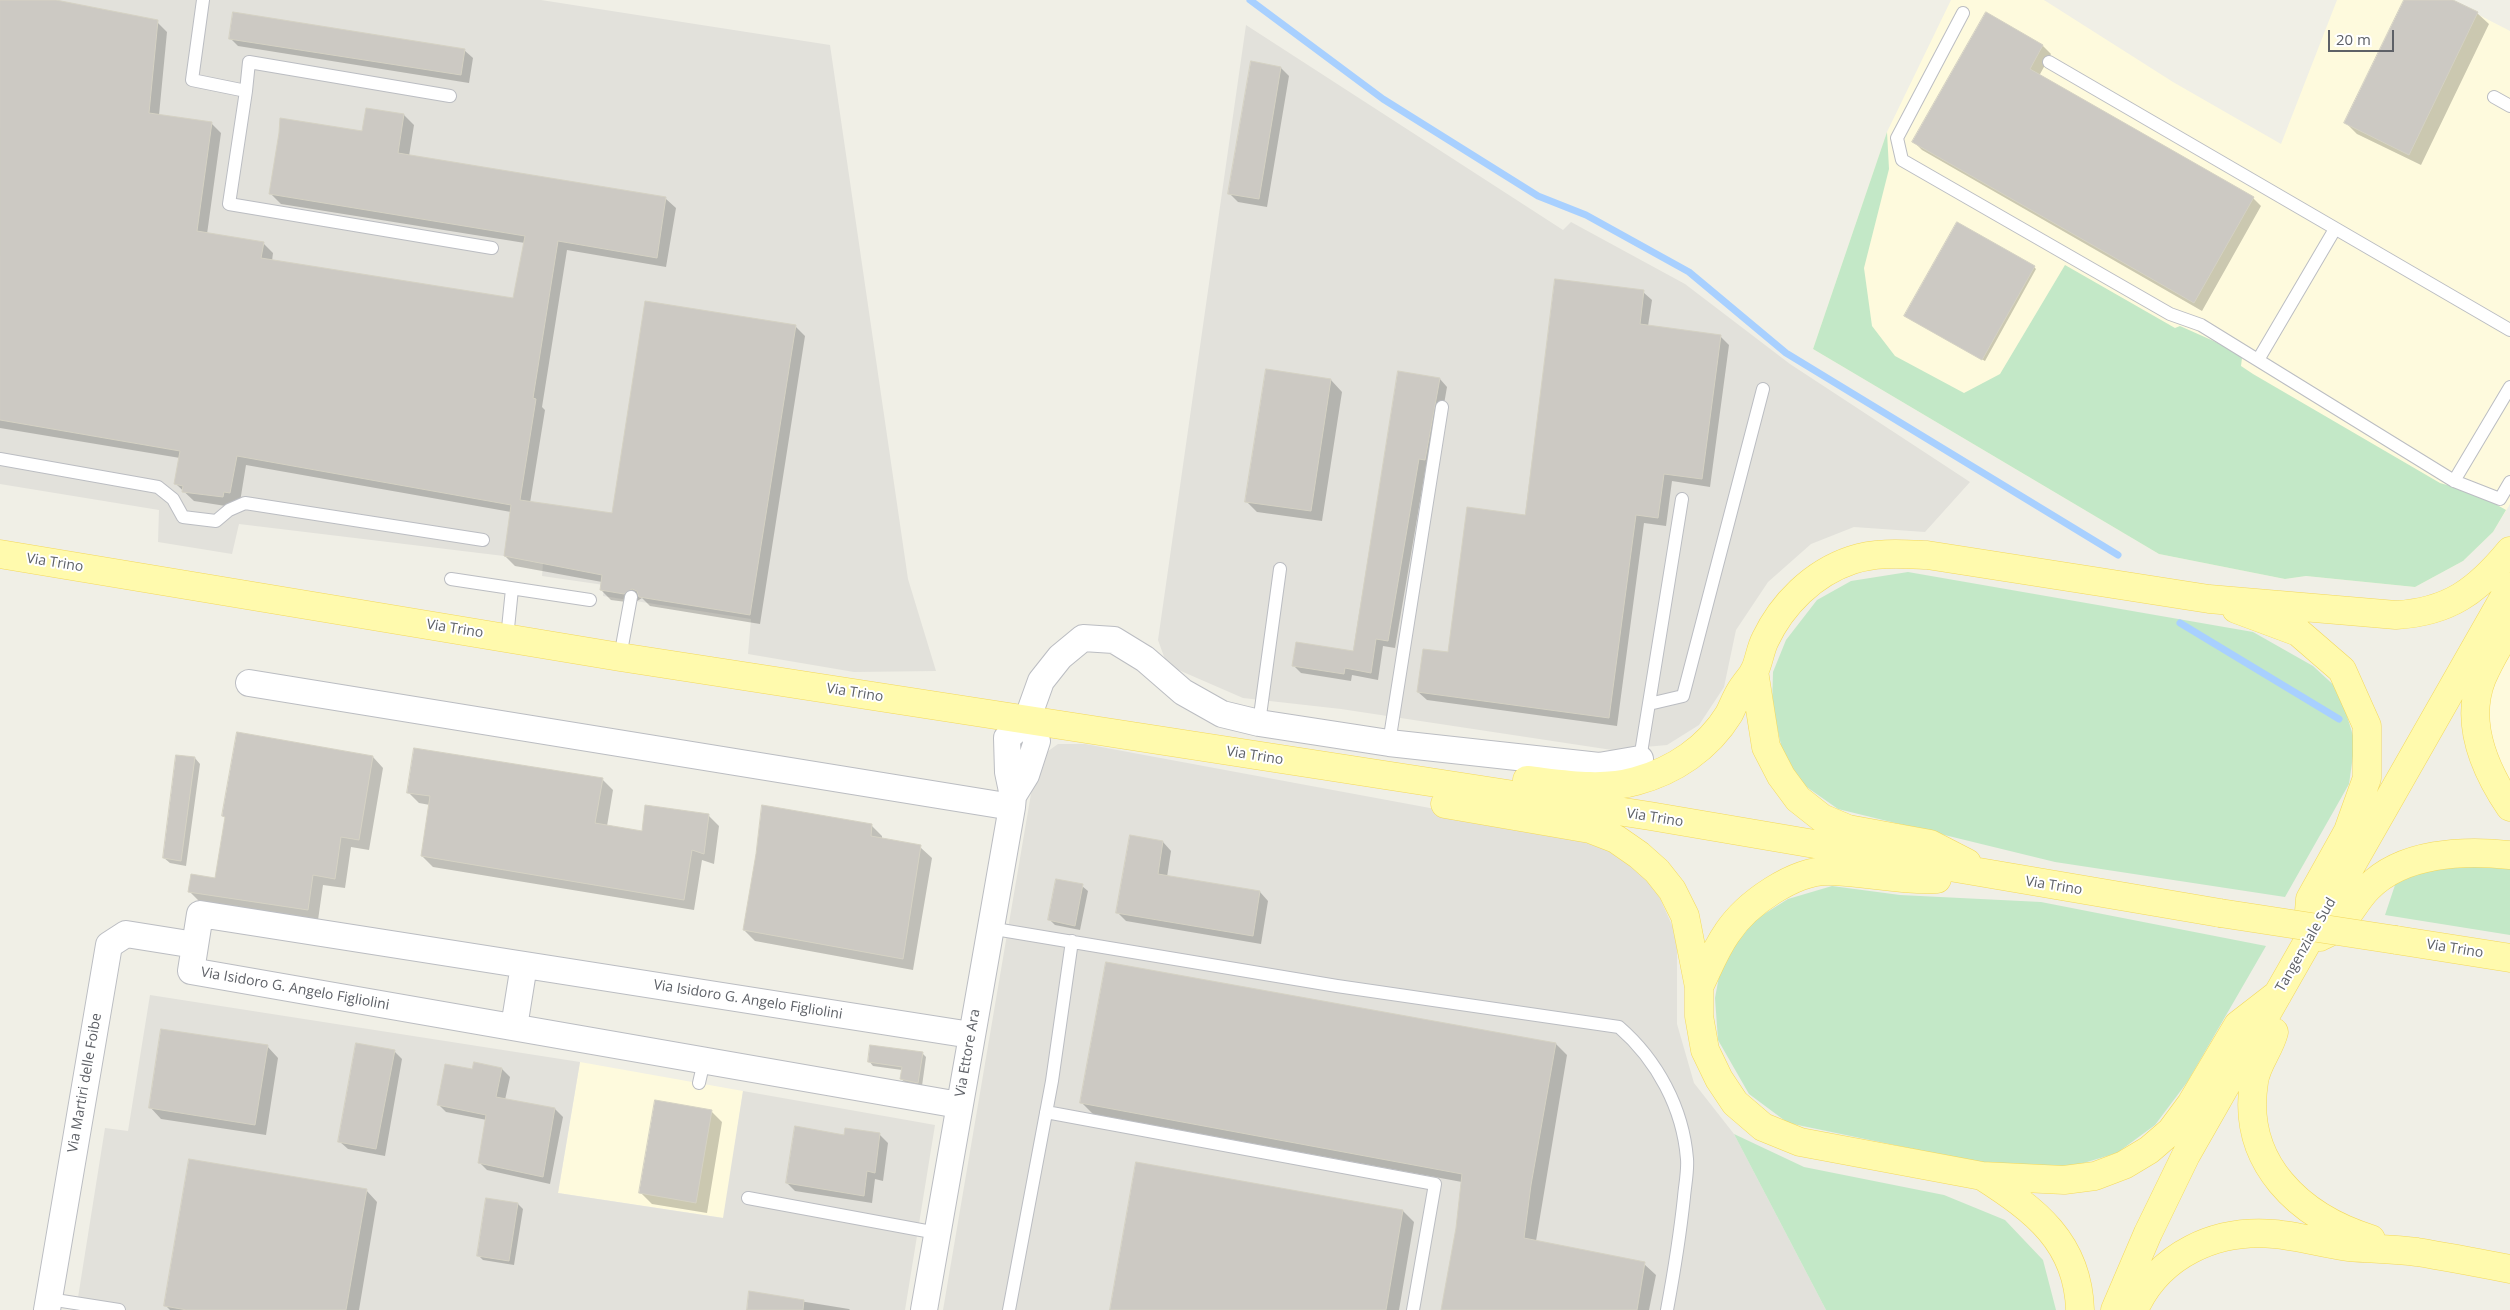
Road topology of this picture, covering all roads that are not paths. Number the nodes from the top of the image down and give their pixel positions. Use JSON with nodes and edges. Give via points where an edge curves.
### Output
{"nodes":[{"id":1,"x":203,"y":0,"type":"edge"},
{"id":2,"x":1963,"y":13,"type":"dead end"},
{"id":3,"x":2049,"y":62,"type":"dead end"},
{"id":4,"x":246,"y":91,"type":"junction"},
{"id":5,"x":450,"y":96,"type":"dead end"},
{"id":6,"x":2494,"y":97,"type":"dead end"},
{"id":7,"x":2510,"y":106,"type":"edge"},
{"id":8,"x":2335,"y":229,"type":"junction"},
{"id":9,"x":492,"y":248,"type":"dead end"},
{"id":10,"x":2510,"y":330,"type":"edge"},
{"id":11,"x":2258,"y":360,"type":"junction"},
{"id":12,"x":2510,"y":387,"type":"edge"},
{"id":13,"x":1764,"y":389,"type":"dead end"},
{"id":14,"x":1442,"y":407,"type":"dead end"},
{"id":15,"x":0,"y":459,"type":"edge"},
{"id":16,"x":2454,"y":481,"type":"junction"},
{"id":17,"x":2510,"y":482,"type":"edge"},
{"id":18,"x":1682,"y":499,"type":"dead end"},
{"id":19,"x":483,"y":540,"type":"dead end"},
{"id":20,"x":2510,"y":551,"type":"edge"},
{"id":21,"x":0,"y":554,"type":"edge"},
{"id":22,"x":1280,"y":569,"type":"dead end"},
{"id":23,"x":451,"y":579,"type":"dead end"},
{"id":24,"x":2510,"y":587,"type":"edge"},
{"id":25,"x":512,"y":589,"type":"junction"},
{"id":26,"x":631,"y":597,"type":"dead end"},
{"id":27,"x":2209,"y":598,"type":"junction"},
{"id":28,"x":590,"y":600,"type":"dead end"},
{"id":29,"x":2510,"y":627,"type":"edge"},
{"id":30,"x":507,"y":638,"type":"junction"},
{"id":31,"x":620,"y":657,"type":"junction"},
{"id":32,"x":1754,"y":671,"type":"junction"},
{"id":33,"x":249,"y":683,"type":"dead end"},
{"id":34,"x":1649,"y":704,"type":"junction"},
{"id":35,"x":1027,"y":720,"type":"junction"},
{"id":36,"x":1259,"y":723,"type":"junction"},
{"id":37,"x":1389,"y":743,"type":"junction"},
{"id":38,"x":1640,"y":759,"type":"joint"},
{"id":39,"x":1369,"y":774,"type":"junction"},
{"id":40,"x":1012,"y":801,"type":"junction"},
{"id":41,"x":2510,"y":807,"type":"edge"},
{"id":42,"x":2510,"y":855,"type":"edge"},
{"id":43,"x":1991,"y":876,"type":"junction"},
{"id":44,"x":989,"y":928,"type":"junction"},
{"id":45,"x":1072,"y":942,"type":"junction"},
{"id":46,"x":195,"y":945,"type":"junction"},
{"id":47,"x":2306,"y":945,"type":"junction"},
{"id":48,"x":2510,"y":958,"type":"edge"},
{"id":49,"x":524,"y":965,"type":"junction"},
{"id":50,"x":1699,"y":988,"type":"junction"},
{"id":51,"x":2278,"y":994,"type":"junction"},
{"id":52,"x":514,"y":1027,"type":"junction"},
{"id":53,"x":971,"y":1035,"type":"junction"},
{"id":54,"x":959,"y":1105,"type":"junction"},
{"id":55,"x":1046,"y":1112,"type":"junction"},
{"id":56,"x":1982,"y":1176,"type":"junction"},
{"id":57,"x":748,"y":1198,"type":"dead end"},
{"id":58,"x":937,"y":1233,"type":"junction"},
{"id":59,"x":2416,"y":1252,"type":"junction"},
{"id":60,"x":2510,"y":1268,"type":"edge"},
{"id":61,"x":48,"y":1305,"type":"edge"},
{"id":62,"x":119,"y":1310,"type":"edge"},
{"id":63,"x":924,"y":1310,"type":"edge"},
{"id":64,"x":1009,"y":1310,"type":"edge"},
{"id":65,"x":1413,"y":1310,"type":"edge"},
{"id":66,"x":1667,"y":1310,"type":"edge"},
{"id":67,"x":2080,"y":1310,"type":"edge"},
{"id":68,"x":2116,"y":1310,"type":"edge"},
{"id":69,"x":2134,"y":1310,"type":"edge"}],
"edges":[{"from":1,"to":4,"type":"lane","via":[[192,80]]},
{"from":2,"to":11,"type":"lane","via":[[1897,138],[1902,160],[2162,309],[2200,325]]},
{"from":3,"to":8,"type":"lane"},
{"from":4,"to":5,"type":"lane","via":[[249,62]]},
{"from":4,"to":9,"type":"lane","via":[[229,204]]},
{"from":6,"to":7,"type":"lane"},
{"from":8,"to":10,"type":"lane"},
{"from":8,"to":11,"type":"lane"},
{"from":11,"to":16,"type":"lane"},
{"from":12,"to":16,"type":"lane"},
{"from":13,"to":34,"type":"lane","via":[[1683,696]]},
{"from":14,"to":37,"type":"lane"},
{"from":15,"to":19,"type":"lane","via":[[158,486],[173,499],[183,517],[216,521],[245,503]]},
{"from":16,"to":17,"type":"lane","via":[[2500,499]]},
{"from":18,"to":34,"type":"lane"},
{"from":20,"to":27,"type":"main road","via":[[2469,592],[2449,605],[2421,614],[2340,612]]},
{"from":21,"to":30,"type":"main road","name":"Via Trino"},
{"from":22,"to":36,"type":"lane"},
{"from":23,"to":25,"type":"lane"},
{"from":24,"to":47,"type":"main road","name":"Tangenziale Sud"},
{"from":25,"to":28,"type":"lane"},
{"from":25,"to":30,"type":"lane"},
{"from":26,"to":31,"type":"lane"},
{"from":27,"to":32,"type":"main road","via":[[1927,555],[1886,554],[1852,560],[1824,573],[1802,590],[1778,615],[1764,641]]},
{"from":27,"to":47,"type":"main road","via":[[2298,632],[2342,670],[2367,726],[2367,778],[2348,831],[2310,899]]},
{"from":29,"to":41,"type":"main road","via":[[2482,679],[2476,719],[2479,747],[2487,770]]},
{"from":30,"to":31,"type":"main road","name":"Via Trino"},
{"from":31,"to":35,"type":"main road","name":"Via Trino"},
{"from":32,"to":39,"type":"main road","via":[[1710,739],[1663,772],[1635,782],[1601,786],[1554,783],[1449,770]]},
{"from":32,"to":43,"type":"main road","via":[[1766,747],[1798,800],[1822,818],[1848,829],[1930,844]]},
{"from":33,"to":40,"type":"street"},
{"from":34,"to":38,"type":"lane"},
{"from":35,"to":36,"type":"street","via":[[1041,681],[1060,657],[1083,638],[1114,640],[1145,659],[1183,692],[1222,714]]},
{"from":35,"to":39,"type":"main road","name":"Via Trino"},
{"from":35,"to":40,"type":"street","name":"Via Ettore Ara","via":[[1007,738]]},
{"from":36,"to":37,"type":"street"},
{"from":37,"to":38,"type":"street","via":[[1599,766]]},
{"from":39,"to":43,"type":"main road","name":"Via Trino","via":[[1650,816]]},
{"from":39,"to":50,"type":"main road","via":[[1443,804],[1590,829],[1616,839],[1657,871],[1672,890],[1684,916]]},
{"from":40,"to":44,"type":"street","name":"Via Ettore Ara"},
{"from":42,"to":47,"type":"main road","via":[[2458,853],[2432,856],[2388,873],[2365,891],[2337,927]]},
{"from":43,"to":48,"type":"main road","name":"Via Trino","bridge":true},
{"from":43,"to":50,"type":"main road","via":[[1910,880],[1830,870],[1810,873],[1761,898],[1743,914],[1724,938]]},
{"from":44,"to":45,"type":"lane"},
{"from":44,"to":53,"type":"street","name":"Via Ettore Ara"},
{"from":45,"to":55,"type":"lane"},
{"from":45,"to":66,"type":"lane","via":[[1619,1028],[1639,1045],[1662,1078],[1679,1122],[1688,1160],[1679,1247]]},
{"from":46,"to":49,"type":"street","name":"Via Isidoro G. Angelo Figliolini","via":[[200,914]]},
{"from":46,"to":52,"type":"street","name":"Via Isidoro G. Angelo Figliolini","via":[[191,971]]},
{"from":46,"to":61,"type":"street","name":"Via Martiri delle Foibe","via":[[126,934],[109,944]]},
{"from":47,"to":51,"type":"main road","name":"Tangenziale Sud"},
{"from":49,"to":52,"type":"street"},
{"from":49,"to":53,"type":"street","name":"Via Isidoro G. Angelo Figliolini"},
{"from":50,"to":56,"type":"main road","via":[[1699,1016],[1705,1050],[1735,1104],[1764,1127],[1800,1142]]},
{"from":51,"to":56,"type":"main road","via":[[2238,1025],[2191,1104],[2171,1131],[2149,1150],[2124,1165],[2095,1176],[2064,1180]]},
{"from":51,"to":59,"type":"main road","via":[[2274,1035],[2254,1080],[2252,1102],[2266,1160],[2280,1182],[2321,1218],[2353,1233]]},
{"from":51,"to":68,"type":"main road","name":"Tangenziale Sud","via":[[2186,1155],[2148,1233]]},
{"from":52,"to":54,"type":"street","name":"Via Isidoro G. Angelo Figliolini","via":[[701,1072]]},
{"from":53,"to":54,"type":"street","name":"Via Ettore Ara"},
{"from":54,"to":58,"type":"street","name":"Via Ettore Ara"},
{"from":55,"to":64,"type":"lane"},
{"from":55,"to":65,"type":"lane","via":[[1435,1184]]},
{"from":56,"to":67,"type":"main road","via":[[2028,1207],[2050,1228],[2075,1273]]},
{"from":57,"to":58,"type":"lane"},
{"from":58,"to":63,"type":"street","name":"Via Ettore Ara"},
{"from":59,"to":60,"type":"main road"},
{"from":59,"to":69,"type":"main road","via":[[2348,1247],[2275,1234],[2231,1235],[2210,1240],[2174,1259],[2148,1286]]},
{"from":61,"to":62,"type":"lane"}]}
